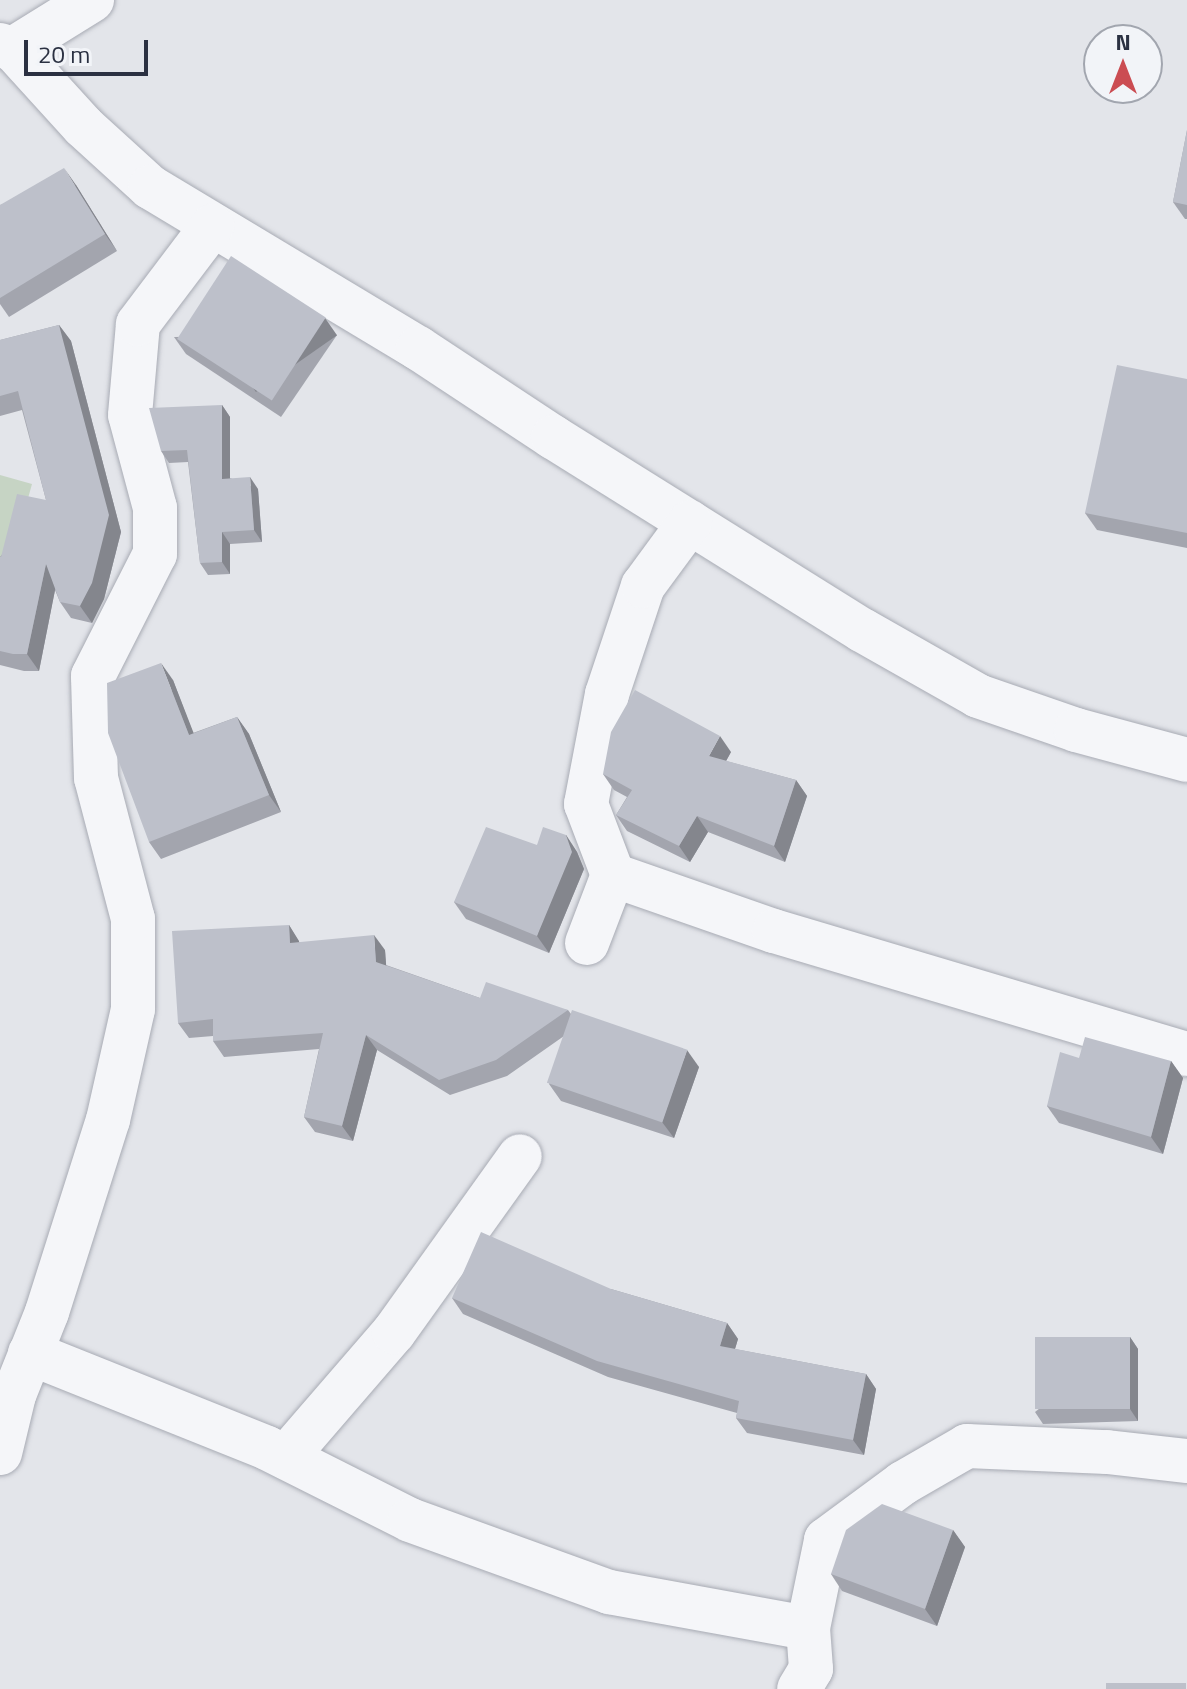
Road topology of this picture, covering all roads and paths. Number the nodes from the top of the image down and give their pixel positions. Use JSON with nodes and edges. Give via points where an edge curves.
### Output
{"nodes":[{"id":1,"x":92,"y":0,"type":"edge"},
{"id":2,"x":6,"y":47,"type":"edge"},
{"id":3,"x":212,"y":226,"type":"junction"},
{"id":4,"x":690,"y":522,"type":"junction"},
{"id":5,"x":1187,"y":760,"type":"edge"},
{"id":6,"x":613,"y":875,"type":"junction"},
{"id":7,"x":587,"y":943,"type":"dead end"},
{"id":8,"x":1187,"y":1054,"type":"edge"},
{"id":9,"x":520,"y":1156,"type":"dead end"},
{"id":10,"x":30,"y":1353,"type":"junction"},
{"id":11,"x":0,"y":1453,"type":"edge"},
{"id":12,"x":286,"y":1457,"type":"junction"},
{"id":13,"x":1187,"y":1461,"type":"edge"},
{"id":14,"x":808,"y":1628,"type":"junction"},
{"id":15,"x":799,"y":1689,"type":"edge"}],
"edges":[{"from":1,"to":2,"type":"street"},
{"from":2,"to":3,"type":"street","via":[[150,187]]},
{"from":3,"to":4,"type":"street","via":[[418,348]]},
{"from":3,"to":10,"type":"street","via":[[138,324],[130,415],[155,508],[155,554],[93,676],[96,778],[133,919],[133,1009],[108,1120]]},
{"from":4,"to":5,"type":"street","via":[[978,696]]},
{"from":4,"to":6,"type":"street","via":[[643,586],[607,694],[586,804]]},
{"from":6,"to":7,"type":"street"},
{"from":6,"to":8,"type":"street","via":[[774,931]]},
{"from":9,"to":12,"type":"street","via":[[394,1332]]},
{"from":10,"to":11,"type":"street"},
{"from":10,"to":12,"type":"street"},
{"from":12,"to":14,"type":"street","via":[[410,1520],[609,1592]]},
{"from":13,"to":14,"type":"street","via":[[967,1446],[903,1483],[826,1540]]},
{"from":14,"to":15,"type":"street","via":[[811,1669]]}]}
